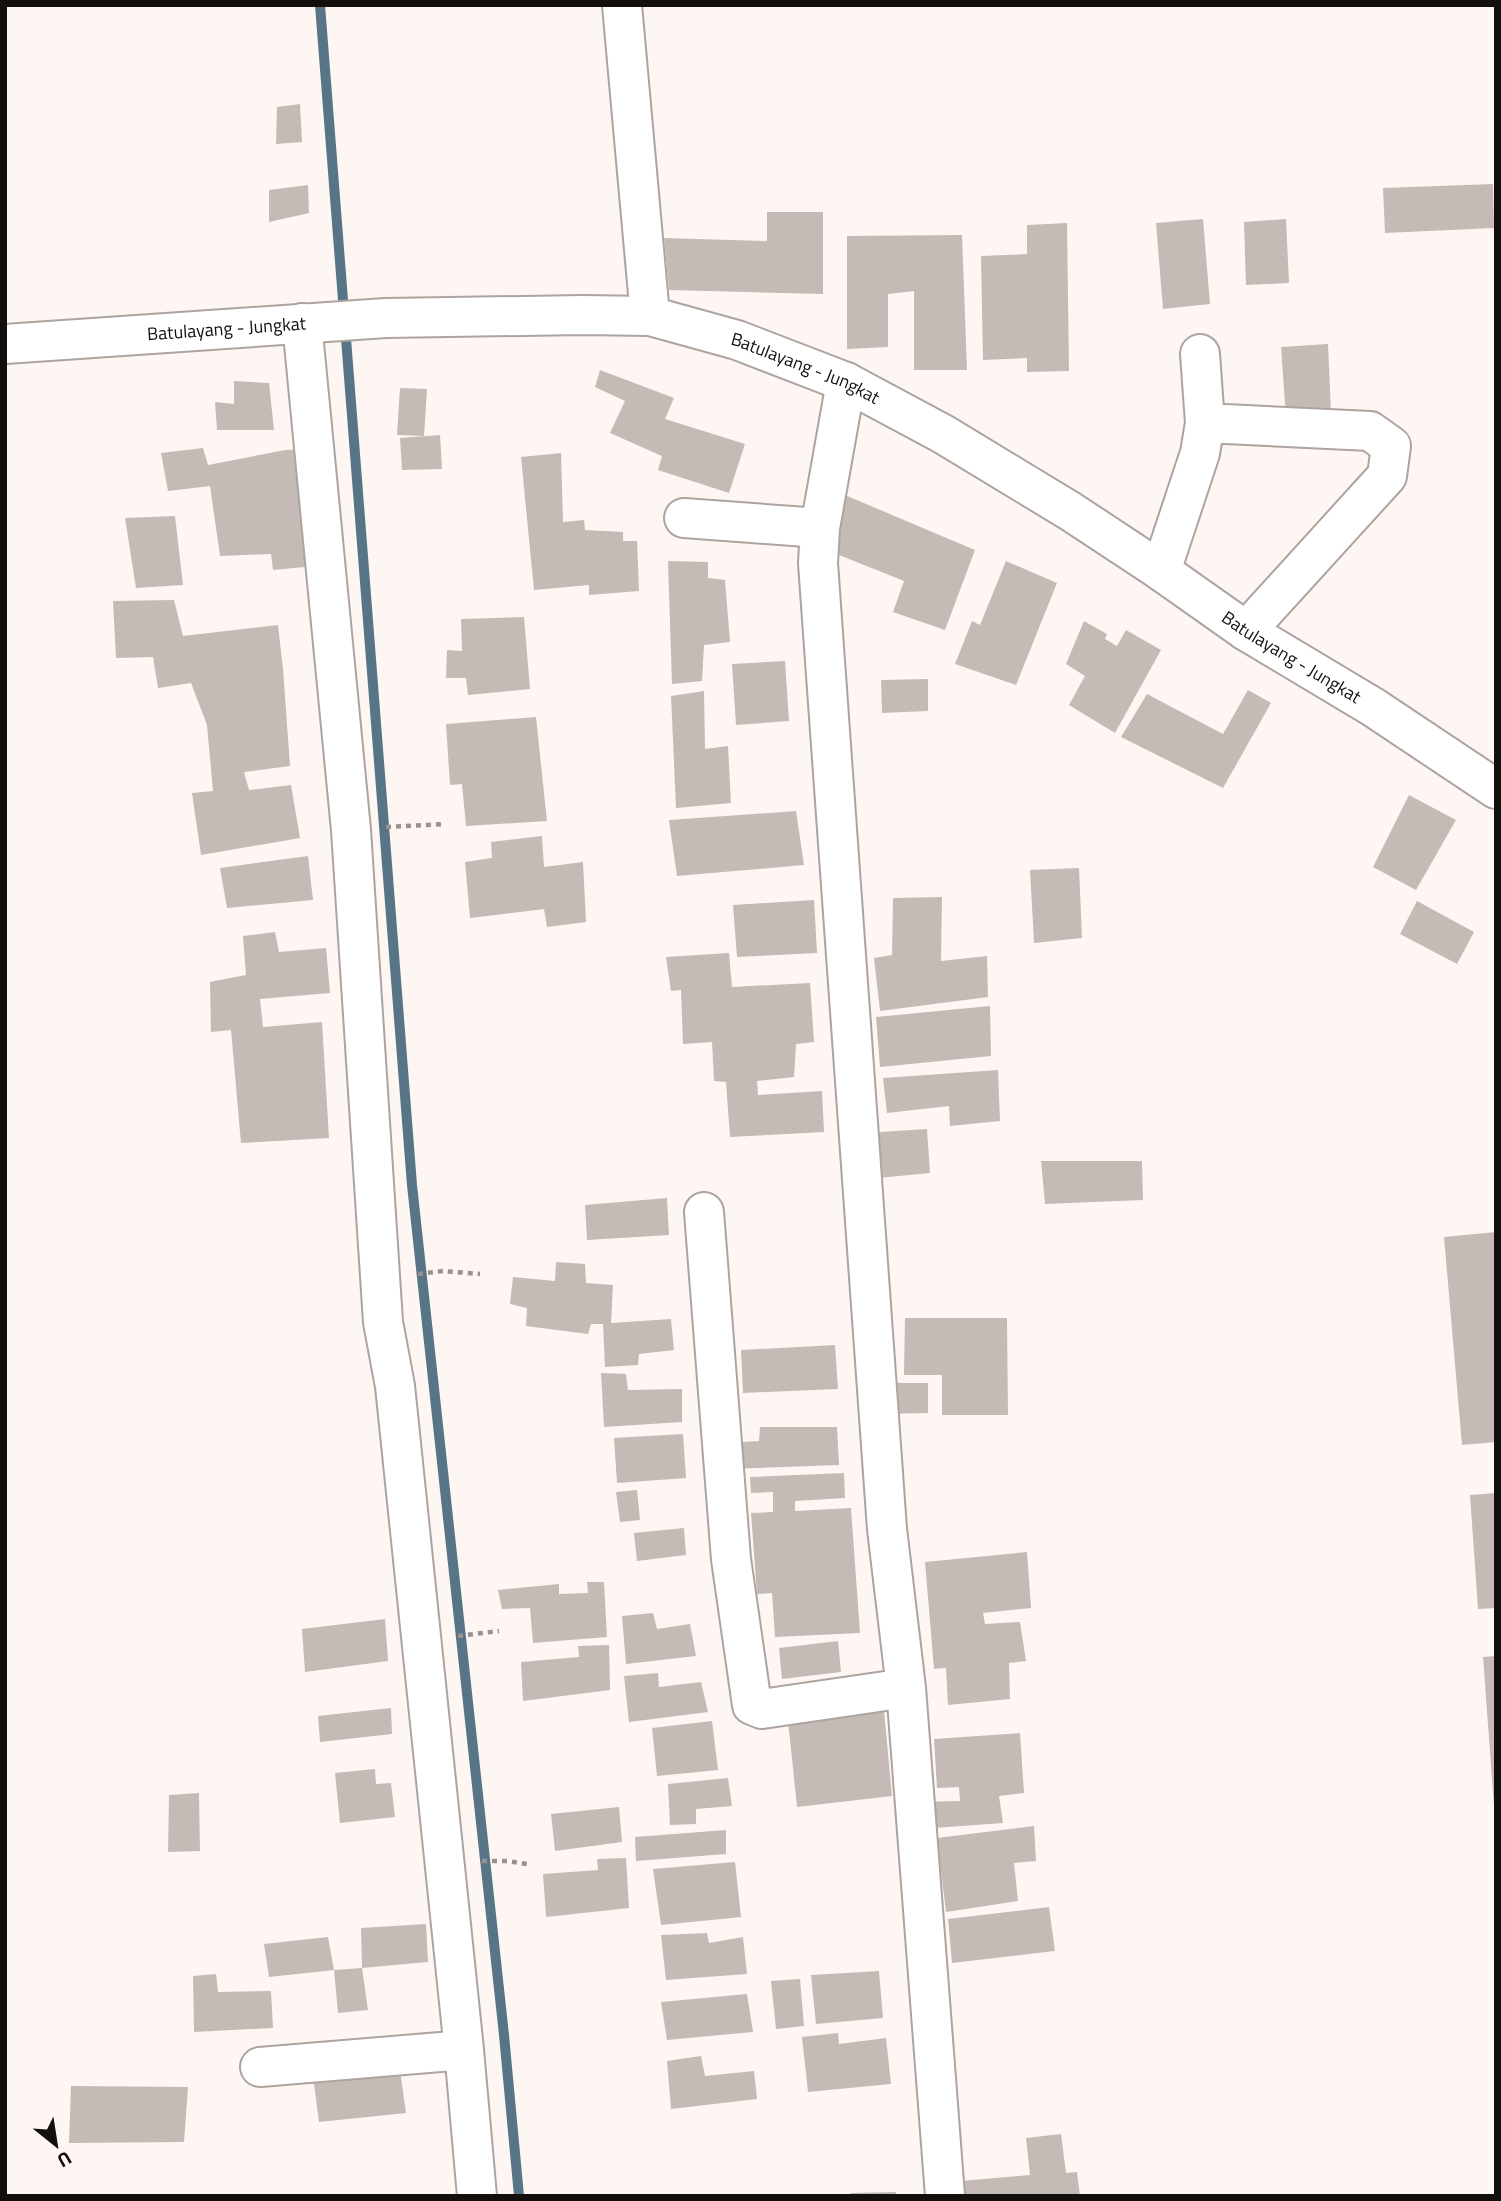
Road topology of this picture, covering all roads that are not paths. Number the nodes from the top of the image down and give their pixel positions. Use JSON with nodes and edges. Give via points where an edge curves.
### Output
{"nodes":[{"id":1,"x":622,"y":5,"type":"edge"},
{"id":2,"x":650,"y":316,"type":"junction"},
{"id":3,"x":318,"y":323,"type":"junction"},
{"id":4,"x":5,"y":344,"type":"edge"},
{"id":5,"x":1200,"y":354,"type":"dead end"},
{"id":6,"x":846,"y":382,"type":"junction"},
{"id":7,"x":1205,"y":423,"type":"junction"},
{"id":8,"x":684,"y":518,"type":"dead end"},
{"id":9,"x":820,"y":528,"type":"junction"},
{"id":10,"x":1161,"y":571,"type":"junction"},
{"id":11,"x":1246,"y":631,"type":"junction"},
{"id":12,"x":1496,"y":789,"type":"edge"},
{"id":13,"x":704,"y":1212,"type":"dead end"},
{"id":14,"x":906,"y":1688,"type":"junction"},
{"id":15,"x":464,"y":2050,"type":"junction"},
{"id":16,"x":260,"y":2067,"type":"dead end"},
{"id":17,"x":477,"y":2196,"type":"edge"},
{"id":18,"x":945,"y":2196,"type":"edge"}],
"edges":[{"from":1,"to":2,"type":"main road"},
{"from":2,"to":3,"type":"main road","name":"Batulayang - Jungkat","via":[[386,318]]},
{"from":2,"to":6,"type":"main road","name":"Batulayang - Jungkat","via":[[737,340]]},
{"from":3,"to":4,"type":"main road","name":"Batulayang - Jungkat"},
{"from":3,"to":15,"type":"main road","via":[[383,1322],[396,1386]]},
{"from":5,"to":7,"type":"main road"},
{"from":6,"to":9,"type":"main road"},
{"from":6,"to":10,"type":"main road","name":"Batulayang - Jungkat","via":[[943,434]]},
{"from":7,"to":10,"type":"main road","via":[[1200,453]]},
{"from":7,"to":11,"type":"main road","via":[[1370,431],[1391,446],[1387,476]]},
{"from":8,"to":9,"type":"main road"},
{"from":9,"to":14,"type":"main road","via":[[818,563],[885,1502]]},
{"from":10,"to":11,"type":"main road","name":"Batulayang - Jungkat"},
{"from":11,"to":12,"type":"main road","name":"Batulayang - Jungkat"},
{"from":13,"to":14,"type":"main road","via":[[731,1559],[752,1705],[762,1709]]},
{"from":14,"to":18,"type":"main road"},
{"from":15,"to":16,"type":"main road"},
{"from":15,"to":17,"type":"main road"}]}
